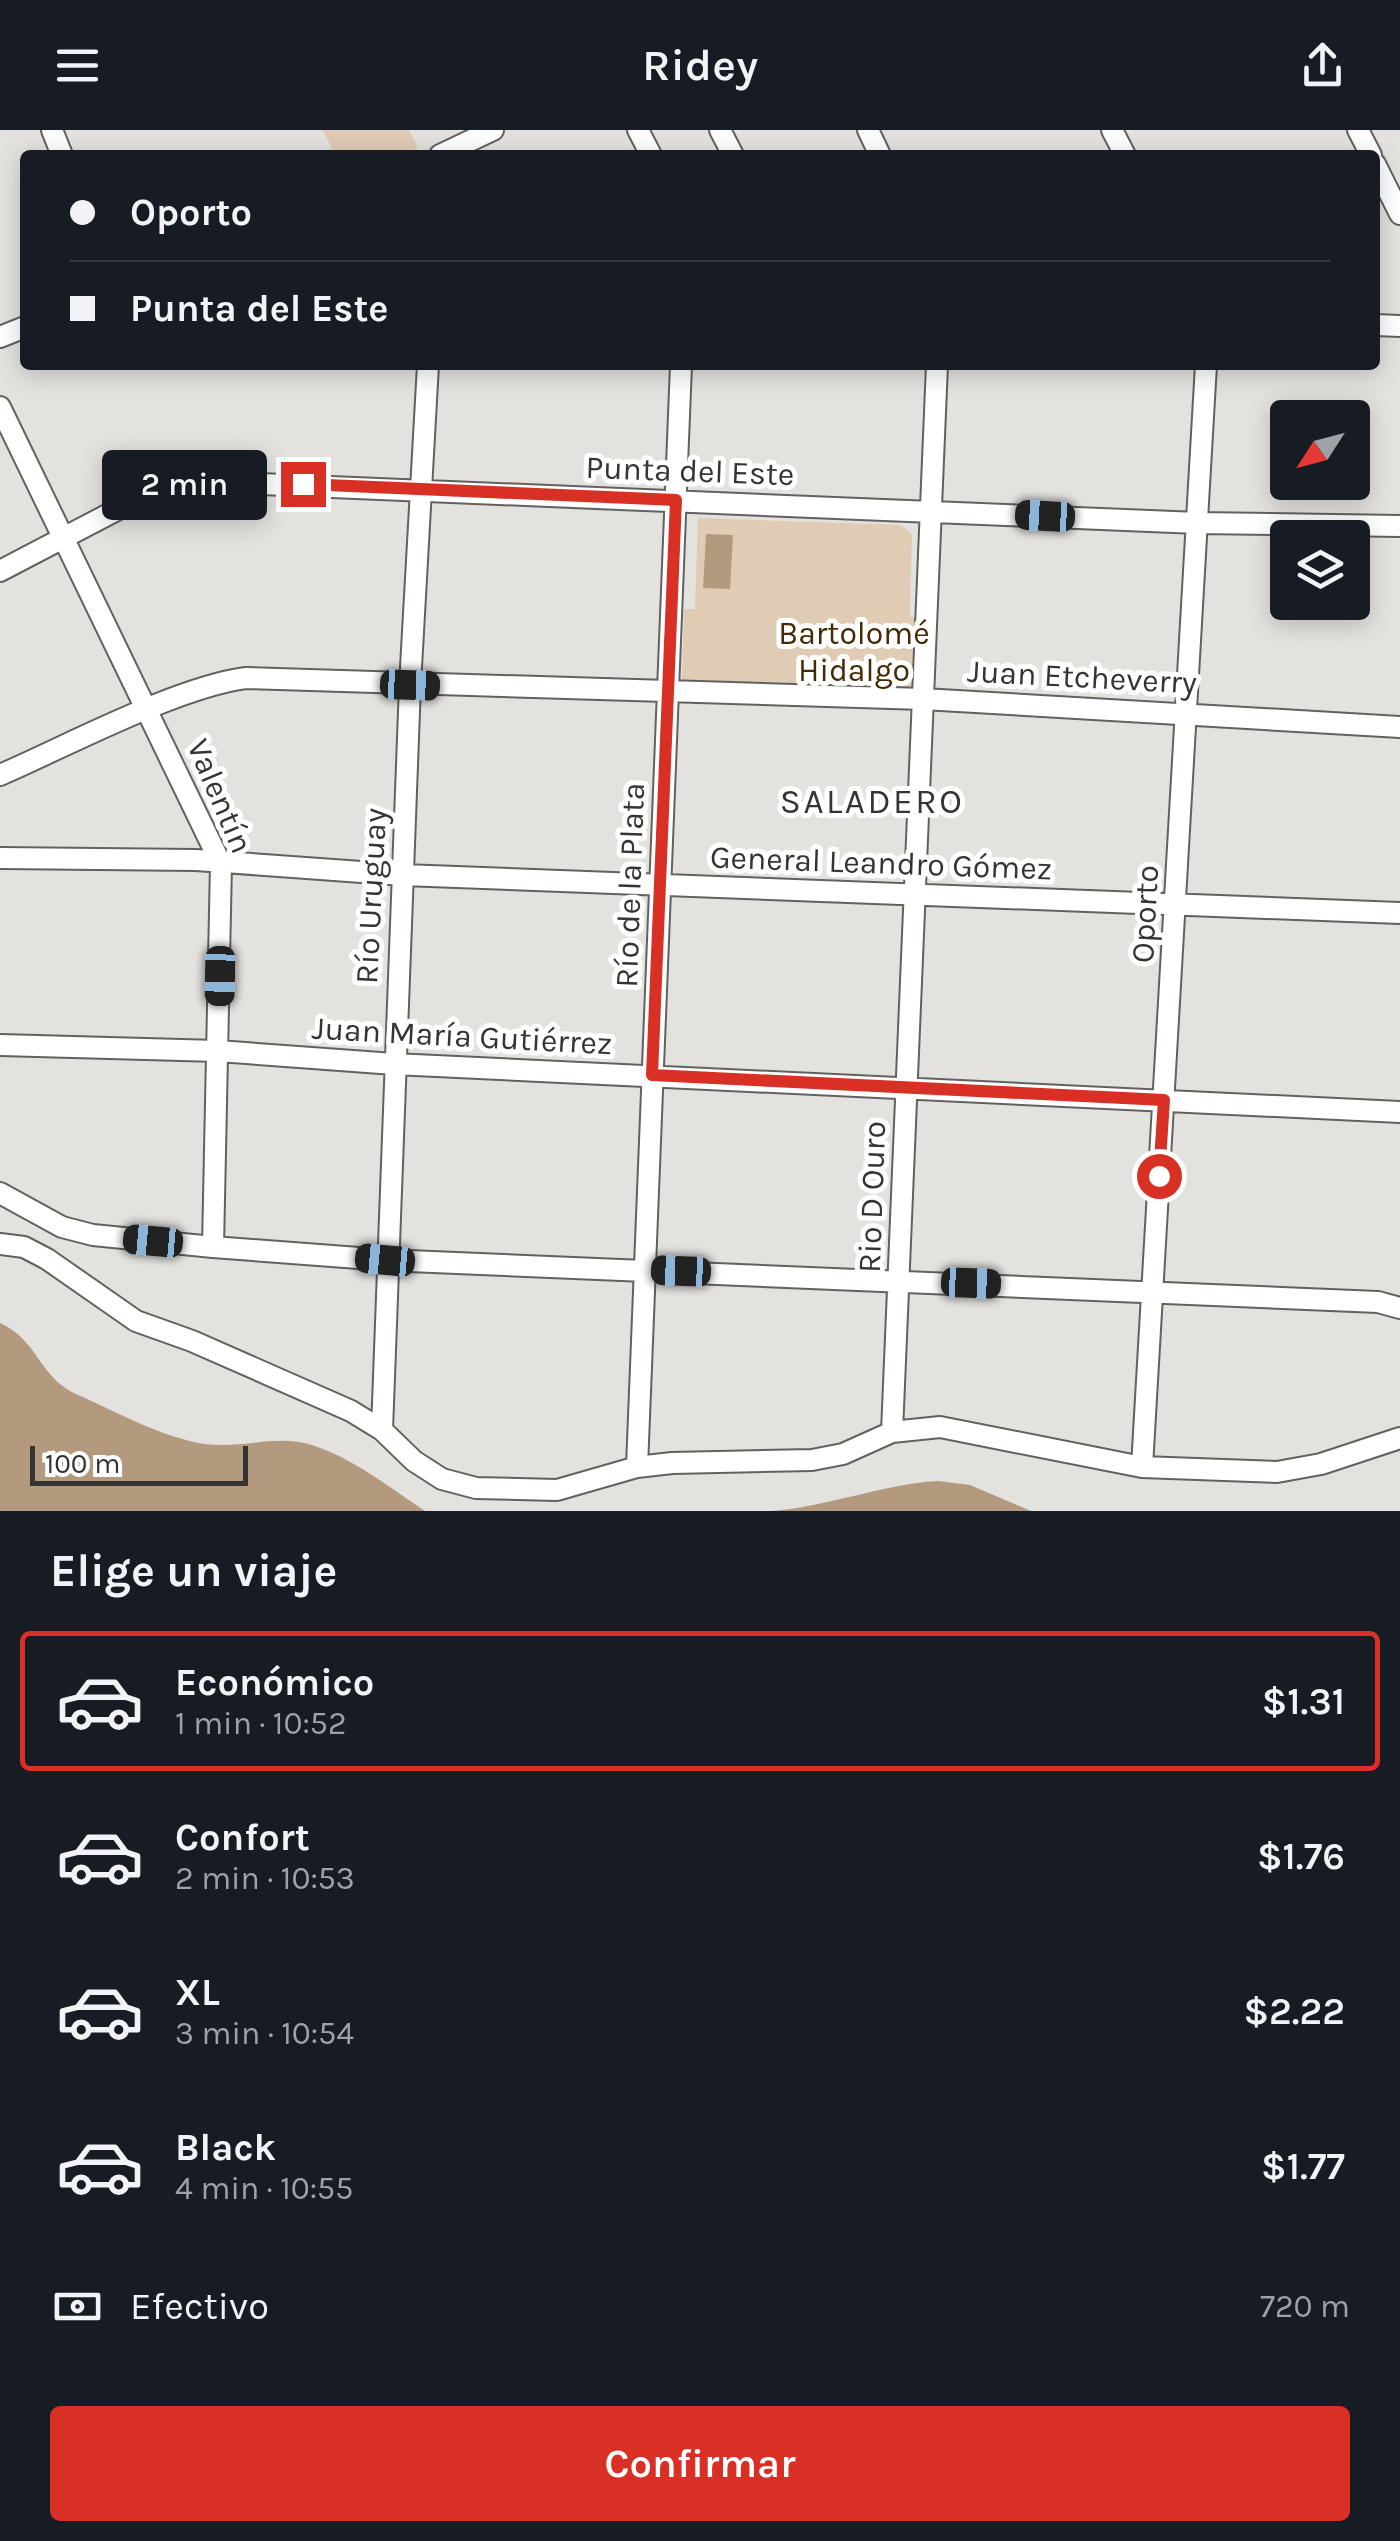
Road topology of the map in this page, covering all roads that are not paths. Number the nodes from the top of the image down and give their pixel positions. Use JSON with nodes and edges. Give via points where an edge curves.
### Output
{"nodes":[{"id":1,"x":492,"y":130,"type":"edge"},
{"id":2,"x":450,"y":150,"type":"edge"},
{"id":3,"x":1380,"y":174,"type":"edge"},
{"id":4,"x":1400,"y":214,"type":"edge"},
{"id":5,"x":428,"y":370,"type":"edge"},
{"id":6,"x":681,"y":370,"type":"edge"},
{"id":7,"x":937,"y":370,"type":"edge"},
{"id":8,"x":1206,"y":370,"type":"edge"},
{"id":9,"x":0,"y":407,"type":"edge"},
{"id":10,"x":420,"y":489,"type":"junction"},
{"id":11,"x":676,"y":500,"type":"junction"},
{"id":12,"x":931,"y":510,"type":"junction"},
{"id":13,"x":1198,"y":522,"type":"junction"},
{"id":14,"x":1400,"y":526,"type":"edge"},
{"id":15,"x":66,"y":537,"type":"junction"},
{"id":16,"x":0,"y":572,"type":"edge"},
{"id":17,"x":410,"y":685,"type":"junction"},
{"id":18,"x":668,"y":693,"type":"junction"},
{"id":19,"x":923,"y":699,"type":"junction"},
{"id":20,"x":150,"y":710,"type":"junction"},
{"id":21,"x":1186,"y":712,"type":"junction"},
{"id":22,"x":1400,"y":727,"type":"edge"},
{"id":23,"x":0,"y":775,"type":"edge"},
{"id":24,"x":0,"y":858,"type":"edge"},
{"id":25,"x":222,"y":864,"type":"junction"},
{"id":26,"x":403,"y":875,"type":"junction"},
{"id":27,"x":660,"y":885,"type":"junction"},
{"id":28,"x":915,"y":894,"type":"junction"},
{"id":29,"x":1175,"y":905,"type":"junction"},
{"id":30,"x":1400,"y":913,"type":"edge"},
{"id":31,"x":0,"y":1045,"type":"edge"},
{"id":32,"x":218,"y":1051,"type":"junction"},
{"id":33,"x":394,"y":1064,"type":"junction"},
{"id":34,"x":652,"y":1075,"type":"junction"},
{"id":35,"x":906,"y":1086,"type":"junction"},
{"id":36,"x":1164,"y":1100,"type":"junction"},
{"id":37,"x":1400,"y":1112,"type":"edge"},
{"id":38,"x":0,"y":1192,"type":"edge"},
{"id":39,"x":0,"y":1244,"type":"edge"},
{"id":40,"x":213,"y":1247,"type":"junction"},
{"id":41,"x":385,"y":1260,"type":"junction"},
{"id":42,"x":645,"y":1270,"type":"junction"},
{"id":43,"x":898,"y":1280,"type":"junction"},
{"id":44,"x":1152,"y":1291,"type":"junction"},
{"id":45,"x":1400,"y":1308,"type":"edge"},
{"id":46,"x":382,"y":1430,"type":"junction"},
{"id":47,"x":892,"y":1432,"type":"junction"},
{"id":48,"x":1400,"y":1438,"type":"edge"},
{"id":49,"x":637,"y":1467,"type":"junction"},
{"id":50,"x":1142,"y":1467,"type":"junction"}],
"edges":[{"from":1,"to":2,"type":"street"},
{"from":3,"to":4,"type":"street"},
{"from":5,"to":10,"type":"street","name":"Río Uruguay"},
{"from":6,"to":11,"type":"street","name":"Río de la Plata"},
{"from":7,"to":12,"type":"street","name":"Rio D Ouro"},
{"from":8,"to":13,"type":"street","name":"Oporto"},
{"from":9,"to":15,"type":"street","name":"Valentín"},
{"from":10,"to":11,"type":"street","name":"Punta del Este"},
{"from":10,"to":15,"type":"street","name":"Punta del Este","via":[[186,480]]},
{"from":10,"to":17,"type":"street","name":"Río Uruguay"},
{"from":11,"to":12,"type":"street","name":"Punta del Este"},
{"from":11,"to":18,"type":"street","name":"Río de la Plata"},
{"from":12,"to":13,"type":"street","name":"Punta del Este"},
{"from":12,"to":19,"type":"street","name":"Rio D Ouro"},
{"from":13,"to":14,"type":"street","name":"Punta del Este"},
{"from":13,"to":21,"type":"street","name":"Oporto"},
{"from":15,"to":16,"type":"street","name":"Punta del Este"},
{"from":15,"to":20,"type":"street","name":"Valentín"},
{"from":17,"to":18,"type":"street","name":"Juan Etcheverry"},
{"from":17,"to":20,"type":"street","name":"Juan Etcheverry","via":[[246,678]]},
{"from":17,"to":26,"type":"street","name":"Río Uruguay"},
{"from":18,"to":19,"type":"street","name":"Juan Etcheverry"},
{"from":18,"to":27,"type":"street","name":"Río de la Plata"},
{"from":19,"to":21,"type":"street","name":"Juan Etcheverry"},
{"from":19,"to":28,"type":"street","name":"Rio D Ouro"},
{"from":20,"to":23,"type":"street","name":"Juan Etcheverry"},
{"from":20,"to":25,"type":"street","name":"Valentín"},
{"from":21,"to":22,"type":"street","name":"Juan Etcheverry"},
{"from":21,"to":29,"type":"street","name":"Oporto"},
{"from":24,"to":25,"type":"street","name":"General Leandro Gómez"},
{"from":25,"to":26,"type":"street","name":"General Leandro Gómez"},
{"from":25,"to":32,"type":"street","name":"Valentín"},
{"from":26,"to":27,"type":"street","name":"General Leandro Gómez"},
{"from":26,"to":33,"type":"street","name":"Río Uruguay"},
{"from":27,"to":28,"type":"street","name":"General Leandro Gómez"},
{"from":27,"to":34,"type":"street","name":"Río de la Plata"},
{"from":28,"to":29,"type":"street","name":"General Leandro Gómez"},
{"from":28,"to":35,"type":"street","name":"Rio D Ouro"},
{"from":29,"to":30,"type":"street","name":"General Leandro Gómez"},
{"from":29,"to":36,"type":"street","name":"Oporto"},
{"from":31,"to":32,"type":"street","name":"Juan María Gutiérrez"},
{"from":32,"to":33,"type":"street","name":"Juan María Gutiérrez"},
{"from":32,"to":40,"type":"street","name":"Valentín"},
{"from":33,"to":34,"type":"street","name":"Juan María Gutiérrez"},
{"from":33,"to":41,"type":"street","name":"Río Uruguay"},
{"from":34,"to":35,"type":"street","name":"Juan María Gutiérrez"},
{"from":34,"to":42,"type":"street","name":"Río de la Plata"},
{"from":35,"to":36,"type":"street","name":"Juan María Gutiérrez"},
{"from":35,"to":43,"type":"street","name":"Rio D Ouro"},
{"from":36,"to":37,"type":"street","name":"Juan María Gutiérrez"},
{"from":36,"to":44,"type":"street","name":"Oporto"},
{"from":38,"to":40,"type":"street","via":[[62,1227]]},
{"from":39,"to":46,"type":"street","via":[[47,1259],[136,1321],[210,1348]]},
{"from":40,"to":41,"type":"street"},
{"from":41,"to":42,"type":"street"},
{"from":41,"to":46,"type":"street","name":"Río Uruguay"},
{"from":42,"to":43,"type":"street"},
{"from":42,"to":49,"type":"street","name":"Río de la Plata"},
{"from":43,"to":44,"type":"street"},
{"from":43,"to":47,"type":"street","name":"Rio D Ouro"},
{"from":44,"to":45,"type":"street"},
{"from":44,"to":50,"type":"street","name":"Oporto"},
{"from":46,"to":49,"type":"street","via":[[442,1480],[476,1488],[557,1490]]},
{"from":47,"to":49,"type":"street","via":[[812,1460]]},
{"from":47,"to":50,"type":"street","via":[[940,1427]]},
{"from":48,"to":50,"type":"street","via":[[1277,1472]]}]}
